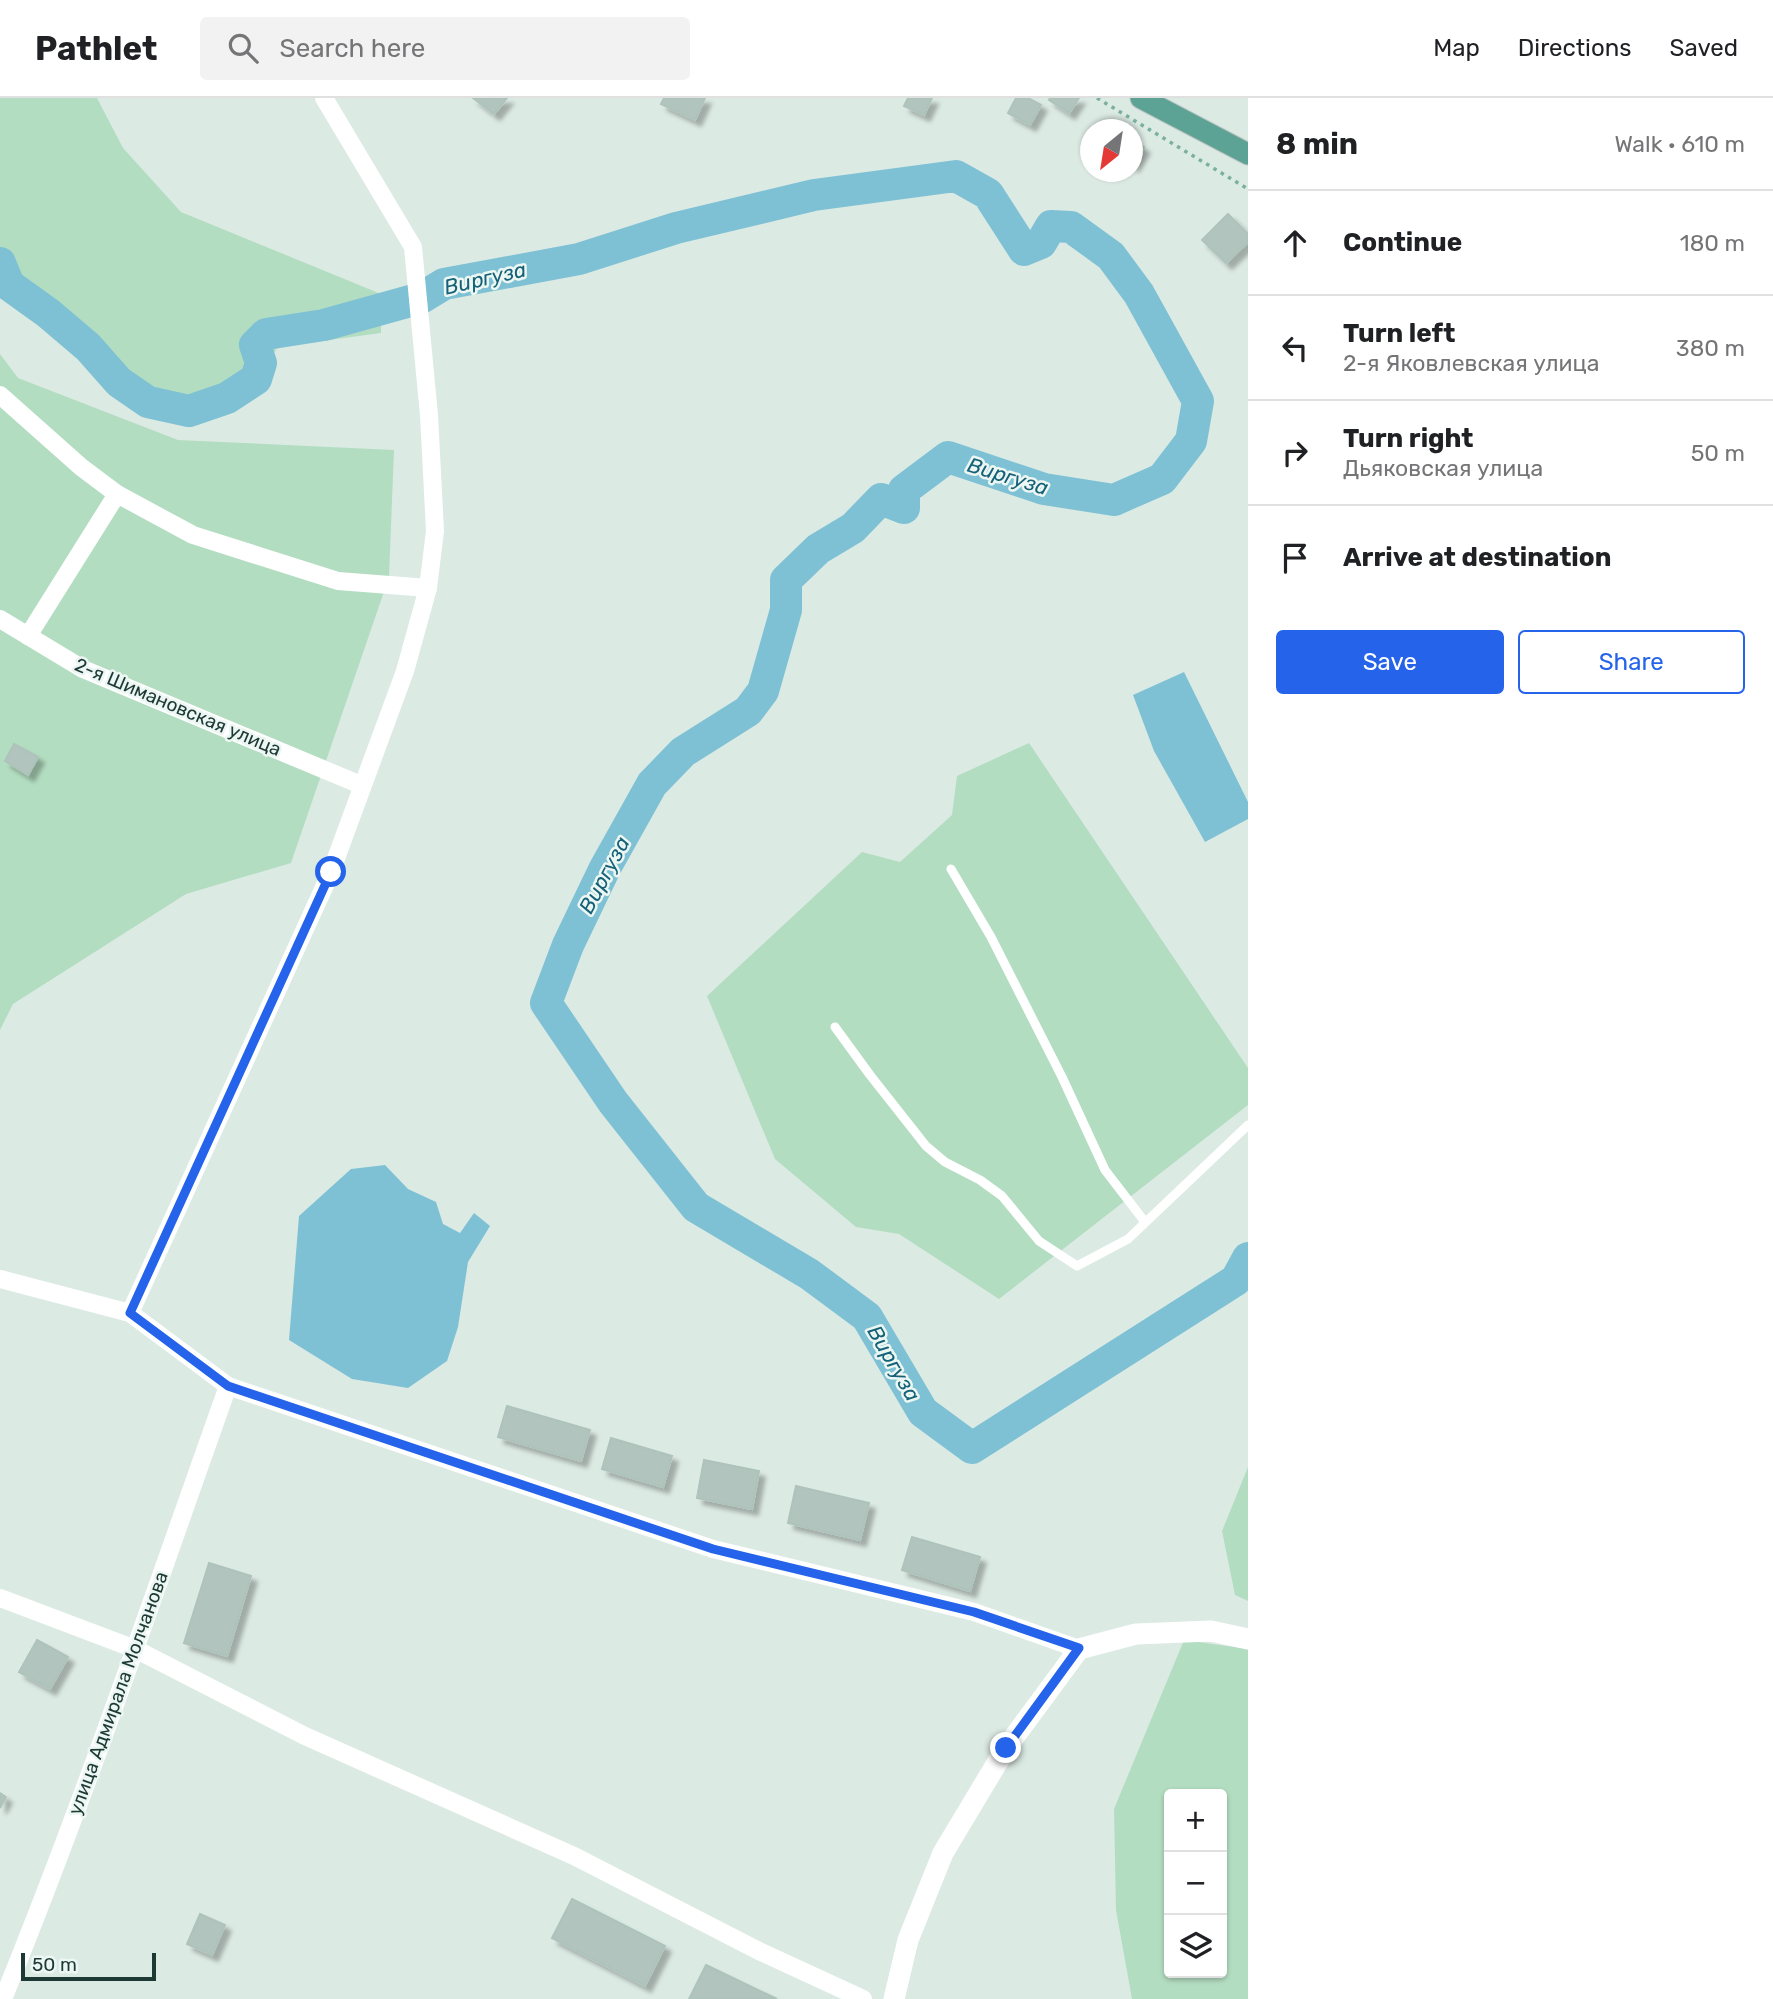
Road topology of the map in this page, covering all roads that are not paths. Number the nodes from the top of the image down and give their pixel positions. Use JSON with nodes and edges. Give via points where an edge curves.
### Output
{"nodes":[{"id":1,"x":324,"y":98,"type":"edge"},
{"id":2,"x":1141,"y":98,"type":"edge"},
{"id":3,"x":1248,"y":154,"type":"edge"},
{"id":4,"x":0,"y":395,"type":"edge"},
{"id":5,"x":117,"y":494,"type":"junction"},
{"id":6,"x":428,"y":588,"type":"junction"},
{"id":7,"x":0,"y":619,"type":"edge"},
{"id":8,"x":28,"y":636,"type":"junction"},
{"id":9,"x":361,"y":785,"type":"junction"},
{"id":10,"x":951,"y":869,"type":"dead end"},
{"id":11,"x":835,"y":1027,"type":"dead end"},
{"id":12,"x":1248,"y":1125,"type":"edge"},
{"id":13,"x":1145,"y":1222,"type":"junction"},
{"id":14,"x":0,"y":1279,"type":"edge"},
{"id":15,"x":130,"y":1313,"type":"junction"},
{"id":16,"x":228,"y":1386,"type":"junction"},
{"id":17,"x":0,"y":1598,"type":"edge"},
{"id":18,"x":1248,"y":1639,"type":"edge"},
{"id":19,"x":1079,"y":1648,"type":"junction"},
{"id":20,"x":135,"y":1649,"type":"junction"},
{"id":21,"x":3,"y":1999,"type":"edge"},
{"id":22,"x":863,"y":1999,"type":"edge"},
{"id":23,"x":894,"y":1999,"type":"edge"}],
"edges":[{"from":1,"to":6,"type":"street","via":[[413,247],[435,531]]},
{"from":2,"to":3,"type":"main road"},
{"from":4,"to":5,"type":"street"},
{"from":5,"to":6,"type":"street","via":[[193,535],[338,581]]},
{"from":5,"to":8,"type":"street"},
{"from":6,"to":9,"type":"street","via":[[405,671]]},
{"from":7,"to":8,"type":"street","name":"2-я Шимановская улица"},
{"from":8,"to":9,"type":"street","name":"2-я Шимановская улица","via":[[83,669]]},
{"from":9,"to":15,"type":"street","via":[[331,872]]},
{"from":10,"to":13,"type":"lane","via":[[991,937],[1105,1170]]},
{"from":11,"to":13,"type":"lane","via":[[926,1146],[1002,1196],[1039,1241],[1077,1266],[1128,1239]]},
{"from":12,"to":13,"type":"lane"},
{"from":14,"to":15,"type":"street"},
{"from":15,"to":16,"type":"street"},
{"from":16,"to":19,"type":"street","via":[[713,1549],[974,1612]]},
{"from":16,"to":20,"type":"street","name":"улица Адмирала Молчанова"},
{"from":17,"to":20,"type":"street"},
{"from":18,"to":19,"type":"street","via":[[1211,1631],[1136,1634]]},
{"from":19,"to":23,"type":"street","via":[[1006,1748],[943,1853],[908,1940]]},
{"from":20,"to":21,"type":"street","name":"улица Адмирала Молчанова"},
{"from":20,"to":22,"type":"street","via":[[305,1736],[574,1856]]}]}
